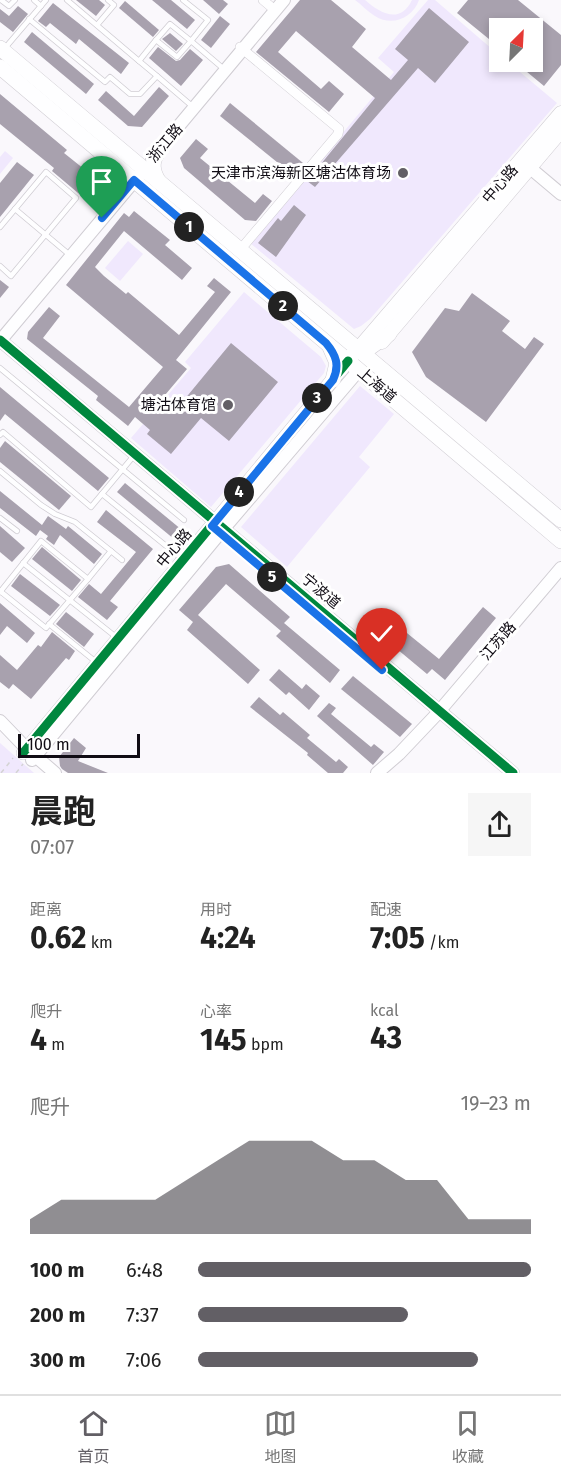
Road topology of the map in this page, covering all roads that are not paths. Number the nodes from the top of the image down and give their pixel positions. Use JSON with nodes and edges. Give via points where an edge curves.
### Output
{"nodes":[{"id":1,"x":1,"y":0,"type":"edge"},
{"id":2,"x":15,"y":0,"type":"edge"},
{"id":3,"x":34,"y":0,"type":"edge"},
{"id":4,"x":46,"y":0,"type":"edge"},
{"id":5,"x":67,"y":0,"type":"edge"},
{"id":6,"x":108,"y":0,"type":"edge"},
{"id":7,"x":183,"y":0,"type":"edge"},
{"id":8,"x":284,"y":0,"type":"edge"},
{"id":9,"x":116,"y":2,"type":"edge"},
{"id":10,"x":272,"y":5,"type":"edge"},
{"id":11,"x":41,"y":6,"type":"junction"},
{"id":12,"x":30,"y":19,"type":"junction"},
{"id":13,"x":97,"y":25,"type":"junction"},
{"id":14,"x":156,"y":40,"type":"junction"},
{"id":15,"x":191,"y":41,"type":"junction"},
{"id":16,"x":241,"y":48,"type":"junction"},
{"id":17,"x":2,"y":49,"type":"edge"},
{"id":18,"x":139,"y":61,"type":"junction"},
{"id":19,"x":0,"y":67,"type":"edge"},
{"id":20,"x":224,"y":69,"type":"junction"},
{"id":21,"x":157,"y":76,"type":"junction"},
{"id":22,"x":193,"y":106,"type":"junction"},
{"id":23,"x":561,"y":113,"type":"edge"},
{"id":24,"x":561,"y":131,"type":"edge"},
{"id":25,"x":156,"y":151,"type":"junction"},
{"id":26,"x":525,"y":163,"type":"junction"},
{"id":27,"x":136,"y":175,"type":"junction"},
{"id":28,"x":157,"y":190,"type":"junction"},
{"id":29,"x":561,"y":194,"type":"edge"},
{"id":30,"x":15,"y":209,"type":"junction"},
{"id":31,"x":0,"y":227,"type":"edge"},
{"id":32,"x":45,"y":234,"type":"junction"},
{"id":33,"x":240,"y":250,"type":"junction"},
{"id":34,"x":69,"y":254,"type":"junction"},
{"id":35,"x":0,"y":266,"type":"edge"},
{"id":36,"x":384,"y":329,"type":"junction"},
{"id":37,"x":0,"y":333,"type":"edge"},
{"id":38,"x":331,"y":337,"type":"junction"},
{"id":39,"x":0,"y":340,"type":"edge"},
{"id":40,"x":0,"y":348,"type":"edge"},
{"id":41,"x":361,"y":356,"type":"junction"},
{"id":42,"x":0,"y":368,"type":"edge"},
{"id":43,"x":390,"y":375,"type":"junction"},
{"id":44,"x":333,"y":380,"type":"junction"},
{"id":45,"x":0,"y":435,"type":"edge"},
{"id":46,"x":132,"y":458,"type":"junction"},
{"id":47,"x":122,"y":469,"type":"junction"},
{"id":48,"x":1,"y":473,"type":"edge"},
{"id":49,"x":102,"y":494,"type":"junction"},
{"id":50,"x":0,"y":519,"type":"edge"},
{"id":51,"x":184,"y":520,"type":"dead end"},
{"id":52,"x":561,"y":520,"type":"edge"},
{"id":53,"x":218,"y":527,"type":"junction"},
{"id":54,"x":17,"y":531,"type":"dead end"},
{"id":55,"x":561,"y":541,"type":"edge"},
{"id":56,"x":111,"y":551,"type":"junction"},
{"id":57,"x":122,"y":560,"type":"dead end"},
{"id":58,"x":183,"y":560,"type":"junction"},
{"id":59,"x":23,"y":563,"type":"junction"},
{"id":60,"x":561,"y":568,"type":"edge"},
{"id":61,"x":561,"y":576,"type":"edge"},
{"id":62,"x":88,"y":579,"type":"junction"},
{"id":63,"x":0,"y":591,"type":"edge"},
{"id":64,"x":69,"y":600,"type":"junction"},
{"id":65,"x":49,"y":624,"type":"junction"},
{"id":66,"x":118,"y":639,"type":"junction"},
{"id":67,"x":98,"y":664,"type":"junction"},
{"id":68,"x":439,"y":715,"type":"junction"},
{"id":69,"x":0,"y":721,"type":"edge"},
{"id":70,"x":0,"y":731,"type":"edge"},
{"id":71,"x":27,"y":754,"type":"junction"},
{"id":72,"x":52,"y":773,"type":"edge"},
{"id":73,"x":377,"y":773,"type":"edge"},
{"id":74,"x":385,"y":773,"type":"edge"},
{"id":75,"x":505,"y":773,"type":"edge"},
{"id":76,"x":513,"y":773,"type":"edge"}],
"edges":[{"from":1,"to":2,"type":"lane","via":[[9,6]]},
{"from":3,"to":11,"type":"lane"},
{"from":4,"to":11,"type":"lane"},
{"from":5,"to":13,"type":"lane"},
{"from":6,"to":9,"type":"lane"},
{"from":7,"to":15,"type":"lane","via":[[208,20]]},
{"from":8,"to":10,"type":"street","name":"浙江路"},
{"from":9,"to":13,"type":"lane"},
{"from":10,"to":16,"type":"street","name":"浙江路"},
{"from":11,"to":12,"type":"lane"},
{"from":12,"to":17,"type":"lane"},
{"from":12,"to":21,"type":"lane","via":[[105,82],[110,77],[130,94],[140,94]]},
{"from":13,"to":18,"type":"lane"},
{"from":14,"to":15,"type":"lane","via":[[177,57]]},
{"from":14,"to":15,"type":"lane","via":[[170,24]]},
{"from":14,"to":18,"type":"lane"},
{"from":15,"to":20,"type":"lane"},
{"from":16,"to":20,"type":"street","name":"浙江路"},
{"from":16,"to":33,"type":"street","via":[[339,129]]},
{"from":17,"to":27,"type":"main road","name":"上海道"},
{"from":18,"to":21,"type":"lane"},
{"from":19,"to":27,"type":"main road","name":"上海道"},
{"from":20,"to":22,"type":"street","name":"浙江路"},
{"from":21,"to":22,"type":"lane"},
{"from":22,"to":25,"type":"street","name":"浙江路"},
{"from":23,"to":26,"type":"main road","name":"中心路"},
{"from":24,"to":26,"type":"main road","name":"中心路"},
{"from":25,"to":27,"type":"street","name":"浙江路"},
{"from":25,"to":28,"type":"main road","via":[[153,167]]},
{"from":26,"to":29,"type":"street"},
{"from":26,"to":36,"type":"main road","name":"中心路"},
{"from":27,"to":28,"type":"main road","name":"上海道"},
{"from":27,"to":34,"type":"street","name":"浙江路"},
{"from":28,"to":33,"type":"main road","name":"上海道"},
{"from":28,"to":38,"type":"main road","name":"上海道"},
{"from":30,"to":31,"type":"lane"},
{"from":30,"to":32,"type":"lane"},
{"from":30,"to":32,"type":"lane","via":[[46,172],[69,191],[76,198]]},
{"from":32,"to":34,"type":"lane"},
{"from":32,"to":35,"type":"lane","via":[[11,276]]},
{"from":33,"to":38,"type":"main road","name":"上海道"},
{"from":34,"to":37,"type":"street","name":"浙江路"},
{"from":34,"to":39,"type":"street","name":"浙江路"},
{"from":36,"to":38,"type":"main road","via":[[357,339]]},
{"from":36,"to":41,"type":"main road"},
{"from":36,"to":43,"type":"main road","via":[[381,357]]},
{"from":38,"to":41,"type":"main road","name":"上海道"},
{"from":38,"to":44,"type":"main road","via":[[336,359]]},
{"from":39,"to":53,"type":"street","name":"宁波道"},
{"from":40,"to":46,"type":"street","name":"宁波道"},
{"from":41,"to":43,"type":"main road","name":"上海道"},
{"from":41,"to":44,"type":"street","name":"中心路"},
{"from":41,"to":53,"type":"street","name":"中心路"},
{"from":41,"to":55,"type":"main road","name":"上海道","via":[[380,388]]},
{"from":42,"to":47,"type":"lane"},
{"from":43,"to":52,"type":"main road","name":"上海道"},
{"from":44,"to":53,"type":"street","name":"中心路"},
{"from":45,"to":49,"type":"lane","via":[[3,432],[91,507]]},
{"from":46,"to":47,"type":"lane"},
{"from":46,"to":53,"type":"street","name":"宁波道"},
{"from":47,"to":49,"type":"lane"},
{"from":47,"to":51,"type":"lane"},
{"from":48,"to":56,"type":"lane"},
{"from":49,"to":58,"type":"lane"},
{"from":50,"to":54,"type":"lane"},
{"from":53,"to":58,"type":"street","name":"中心路"},
{"from":53,"to":68,"type":"street","name":"宁波道"},
{"from":53,"to":71,"type":"street","name":"中心路"},
{"from":56,"to":57,"type":"lane"},
{"from":56,"to":62,"type":"lane"},
{"from":58,"to":66,"type":"street","name":"中心路"},
{"from":59,"to":62,"type":"lane","via":[[40,541]]},
{"from":59,"to":63,"type":"lane"},
{"from":59,"to":64,"type":"lane"},
{"from":60,"to":68,"type":"street","name":"江苏路"},
{"from":61,"to":68,"type":"street","name":"江苏路"},
{"from":62,"to":64,"type":"lane"},
{"from":63,"to":65,"type":"lane","via":[[46,628]]},
{"from":64,"to":65,"type":"lane"},
{"from":64,"to":66,"type":"lane"},
{"from":65,"to":67,"type":"lane"},
{"from":66,"to":67,"type":"street","name":"中心路"},
{"from":67,"to":71,"type":"street","name":"中心路"},
{"from":68,"to":73,"type":"street"},
{"from":68,"to":74,"type":"street"},
{"from":68,"to":75,"type":"street","name":"宁波道"},
{"from":68,"to":76,"type":"street","name":"宁波道"},
{"from":69,"to":71,"type":"street"},
{"from":70,"to":71,"type":"street"},
{"from":71,"to":72,"type":"street"}]}
